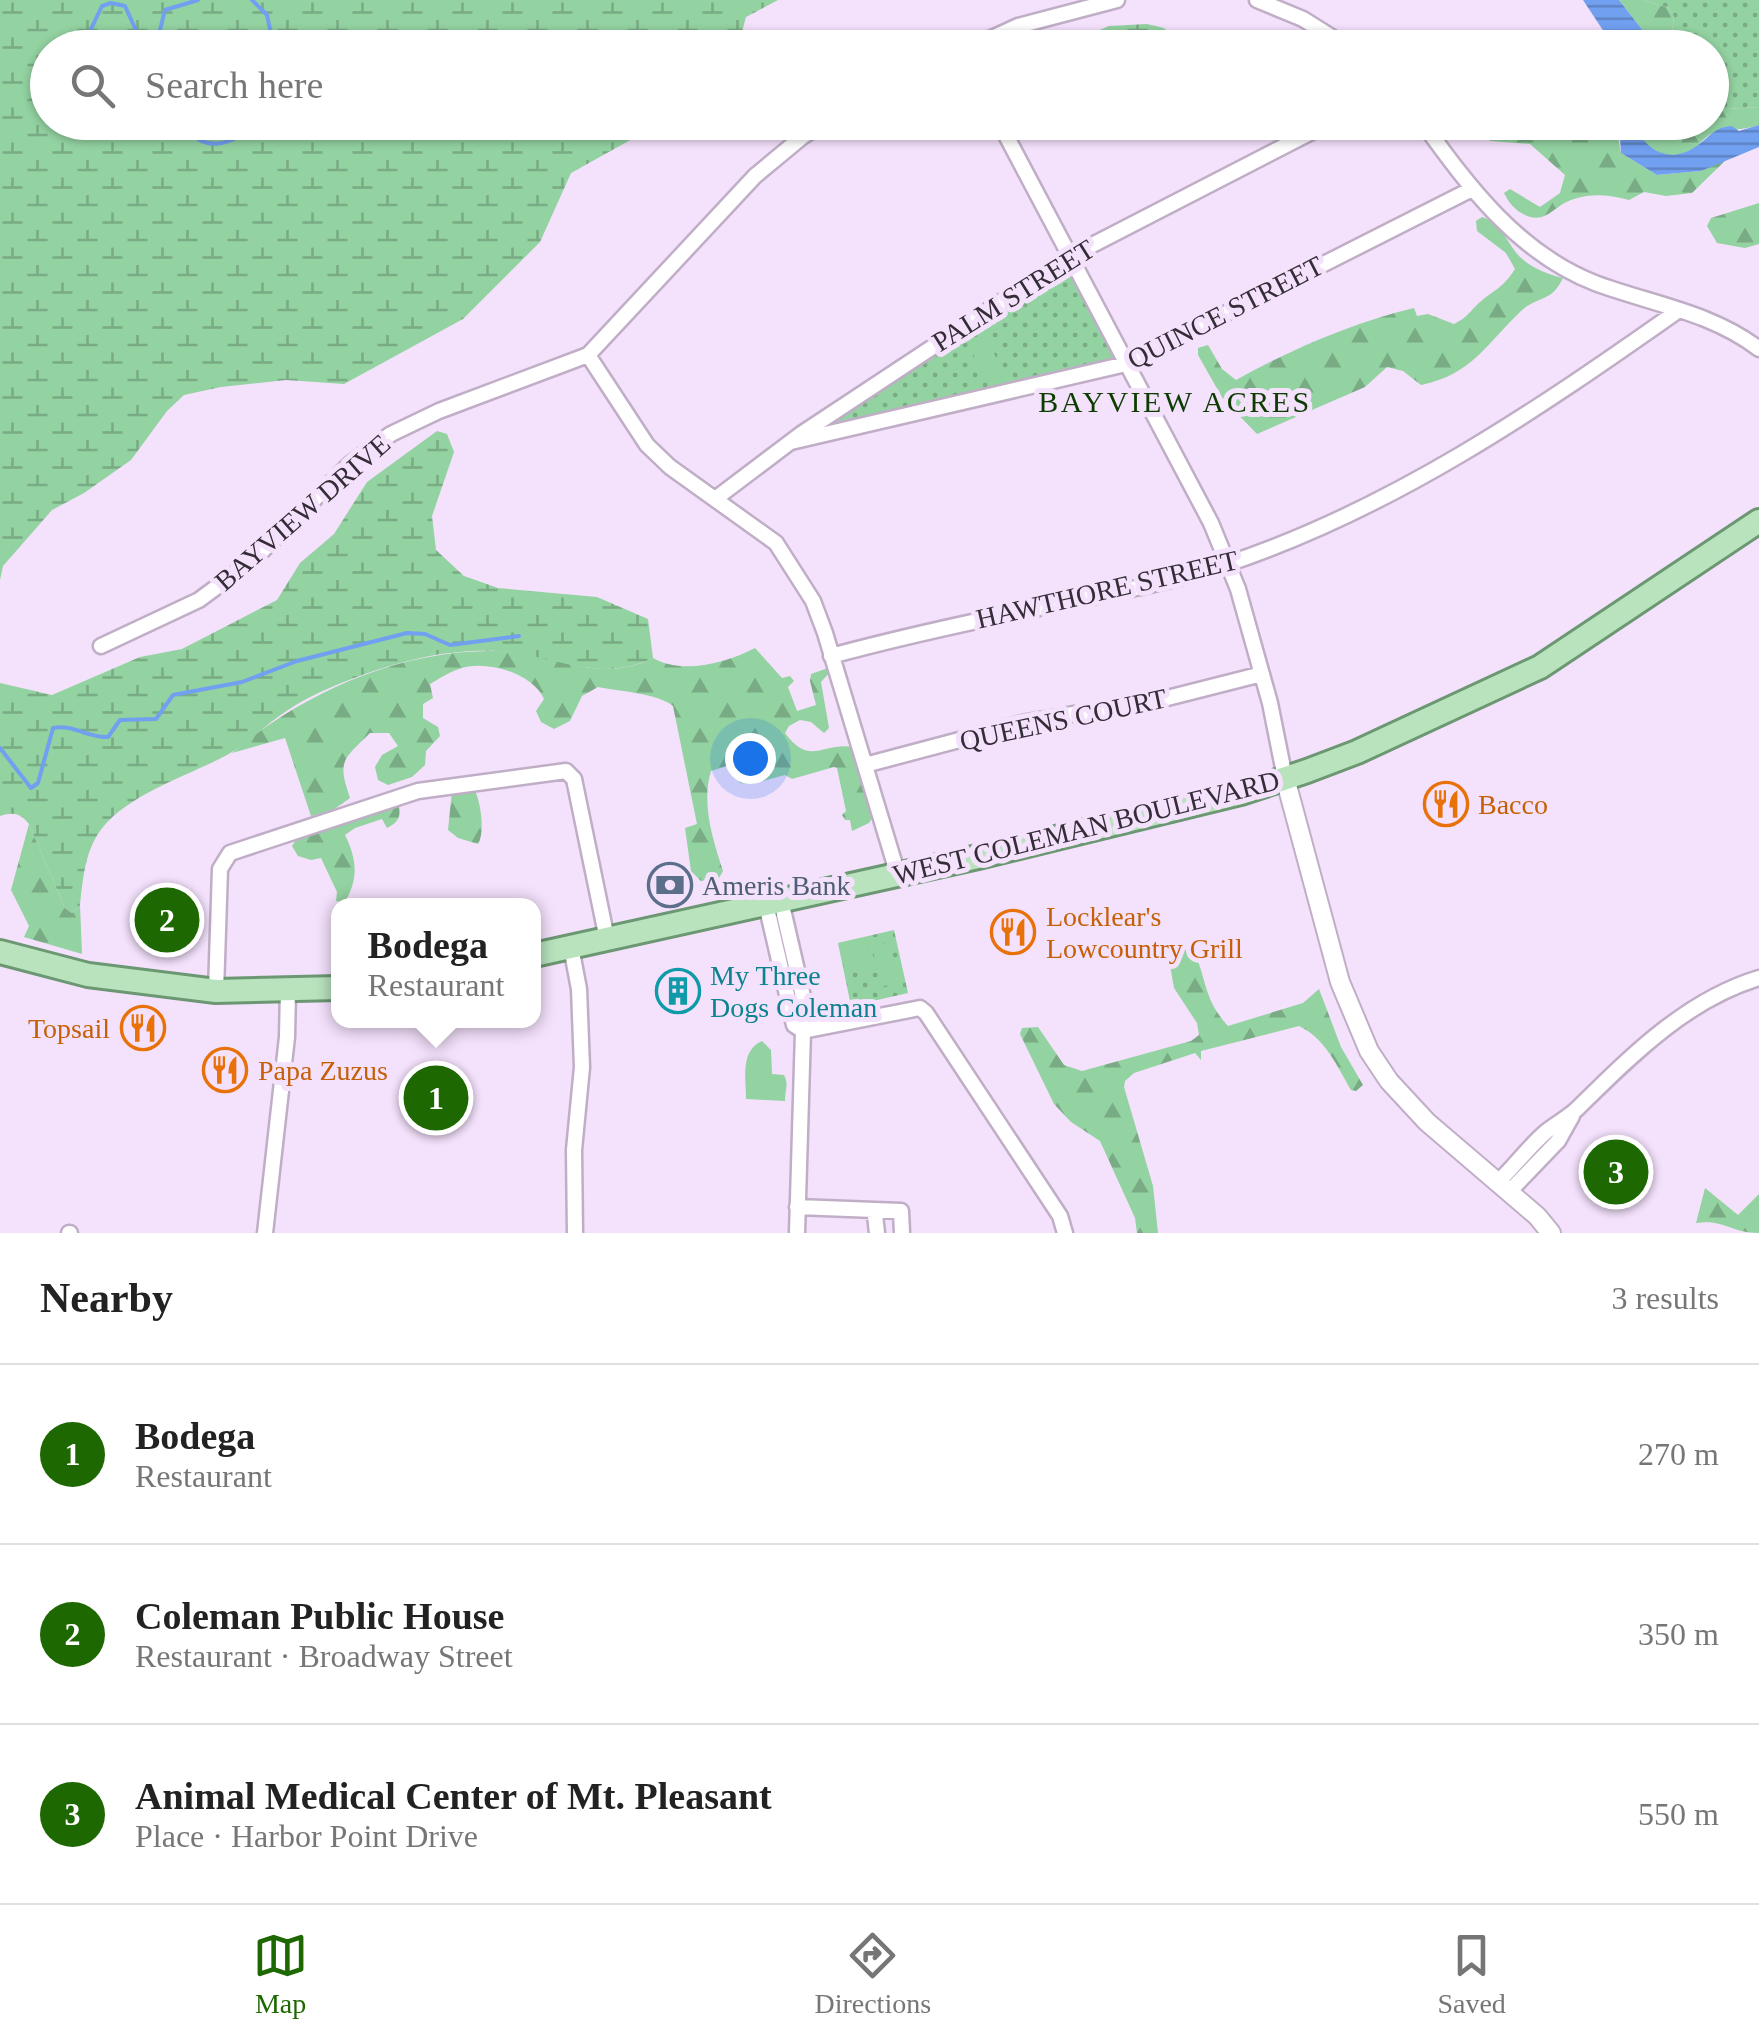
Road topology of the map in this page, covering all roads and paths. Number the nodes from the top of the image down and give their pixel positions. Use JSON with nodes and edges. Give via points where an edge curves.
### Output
{"nodes":[{"id":1,"x":1117,"y":0,"type":"edge"},
{"id":2,"x":1257,"y":0,"type":"edge"},
{"id":3,"x":1009,"y":30,"type":"edge"},
{"id":4,"x":1321,"y":30,"type":"edge"},
{"id":5,"x":797,"y":140,"type":"edge"},
{"id":6,"x":1008,"y":140,"type":"edge"},
{"id":7,"x":1296,"y":140,"type":"edge"},
{"id":8,"x":1435,"y":140,"type":"edge"},
{"id":9,"x":1472,"y":190,"type":"junction"},
{"id":10,"x":1068,"y":257,"type":"junction"},
{"id":11,"x":1680,"y":310,"type":"junction"},
{"id":12,"x":1759,"y":349,"type":"edge"},
{"id":13,"x":588,"y":355,"type":"junction"},
{"id":14,"x":1126,"y":364,"type":"junction"},
{"id":15,"x":791,"y":442,"type":"junction"},
{"id":16,"x":715,"y":500,"type":"junction"},
{"id":17,"x":1759,"y":521,"type":"edge"},
{"id":18,"x":1227,"y":564,"type":"junction"},
{"id":19,"x":101,"y":646,"type":"dead end"},
{"id":20,"x":832,"y":656,"type":"junction"},
{"id":21,"x":1262,"y":674,"type":"junction"},
{"id":22,"x":865,"y":765,"type":"junction"},
{"id":23,"x":1285,"y":778,"type":"junction"},
{"id":24,"x":898,"y":875,"type":"junction"},
{"id":25,"x":773,"y":903,"type":"junction"},
{"id":26,"x":608,"y":940,"type":"junction"},
{"id":27,"x":571,"y":948,"type":"junction"},
{"id":28,"x":0,"y":952,"type":"edge"},
{"id":29,"x":541,"y":954,"type":"edge"},
{"id":30,"x":1759,"y":978,"type":"edge"},
{"id":31,"x":331,"y":988,"type":"edge"},
{"id":32,"x":288,"y":990,"type":"junction"},
{"id":33,"x":216,"y":992,"type":"junction"},
{"id":34,"x":802,"y":1031,"type":"junction"},
{"id":35,"x":1504,"y":1187,"type":"junction"},
{"id":36,"x":797,"y":1207,"type":"junction"},
{"id":37,"x":871,"y":1210,"type":"junction"},
{"id":38,"x":265,"y":1233,"type":"edge"},
{"id":39,"x":575,"y":1233,"type":"edge"},
{"id":40,"x":797,"y":1233,"type":"edge"},
{"id":41,"x":877,"y":1233,"type":"edge"},
{"id":42,"x":902,"y":1233,"type":"edge"},
{"id":43,"x":1065,"y":1233,"type":"edge"},
{"id":44,"x":1550,"y":1233,"type":"edge"}],
"edges":[{"from":1,"to":3,"type":"street"},
{"from":2,"to":4,"type":"street"},
{"from":5,"to":13,"type":"street","name":"BAYVIEW DRIVE","via":[[755,176]]},
{"from":6,"to":10,"type":"street"},
{"from":7,"to":10,"type":"street","name":"PALM STREET"},
{"from":8,"to":9,"type":"street"},
{"from":9,"to":11,"type":"street","via":[[1560,266]]},
{"from":9,"to":14,"type":"street","name":"QUINCE STREET"},
{"from":10,"to":14,"type":"street"},
{"from":10,"to":15,"type":"street","name":"PALM STREET"},
{"from":11,"to":12,"type":"street","via":[[1730,328]]},
{"from":11,"to":18,"type":"street","name":"HAWTHORE STREET","via":[[1464,454],[1354,511]]},
{"from":13,"to":16,"type":"street","via":[[647,446]]},
{"from":13,"to":19,"type":"street","name":"BAYVIEW DRIVE","via":[[391,434],[350,464],[253,560],[199,600]]},
{"from":14,"to":15,"type":"street","name":"QUINCE STREET"},
{"from":14,"to":18,"type":"street"},
{"from":15,"to":16,"type":"street","name":"PALM STREET"},
{"from":16,"to":20,"type":"street","via":[[776,543],[813,600]]},
{"from":17,"to":23,"type":"main road","name":"WEST COLEMAN BOULEVARD","via":[[1540,667]]},
{"from":18,"to":20,"type":"street","name":"HAWTHORE STREET"},
{"from":18,"to":21,"type":"street"},
{"from":20,"to":22,"type":"street"},
{"from":21,"to":22,"type":"street","name":"QUEENS COURT","via":[[1120,710],[1027,722]]},
{"from":21,"to":23,"type":"street"},
{"from":22,"to":24,"type":"street"},
{"from":23,"to":24,"type":"main road","name":"WEST COLEMAN BOULEVARD"},
{"from":23,"to":35,"type":"street","via":[[1340,982],[1369,1051],[1418,1114]]},
{"from":24,"to":25,"type":"main road","name":"WEST COLEMAN BOULEVARD"},
{"from":25,"to":26,"type":"main road","name":"WEST COLEMAN BOULEVARD"},
{"from":25,"to":34,"type":"street","via":[[808,1018]]},
{"from":26,"to":27,"type":"main road","name":"WEST COLEMAN BOULEVARD"},
{"from":26,"to":33,"type":"street","via":[[574,779],[566,770],[418,792],[230,853],[220,870]]},
{"from":27,"to":29,"type":"main road","name":"WEST COLEMAN BOULEVARD"},
{"from":27,"to":39,"type":"street","via":[[582,1068]]},
{"from":28,"to":33,"type":"main road","via":[[88,975]]},
{"from":30,"to":35,"type":"street","via":[[1728,987],[1664,1029],[1612,1073],[1558,1140]]},
{"from":31,"to":32,"type":"main road"},
{"from":32,"to":33,"type":"main road"},
{"from":32,"to":38,"type":"street"},
{"from":34,"to":36,"type":"street"},
{"from":34,"to":43,"type":"street","via":[[904,1010],[926,1012],[1064,1222]]},
{"from":35,"to":44,"type":"street"},
{"from":36,"to":37,"type":"street"},
{"from":36,"to":40,"type":"street"},
{"from":37,"to":41,"type":"street"},
{"from":37,"to":42,"type":"street","via":[[901,1211]]}]}
